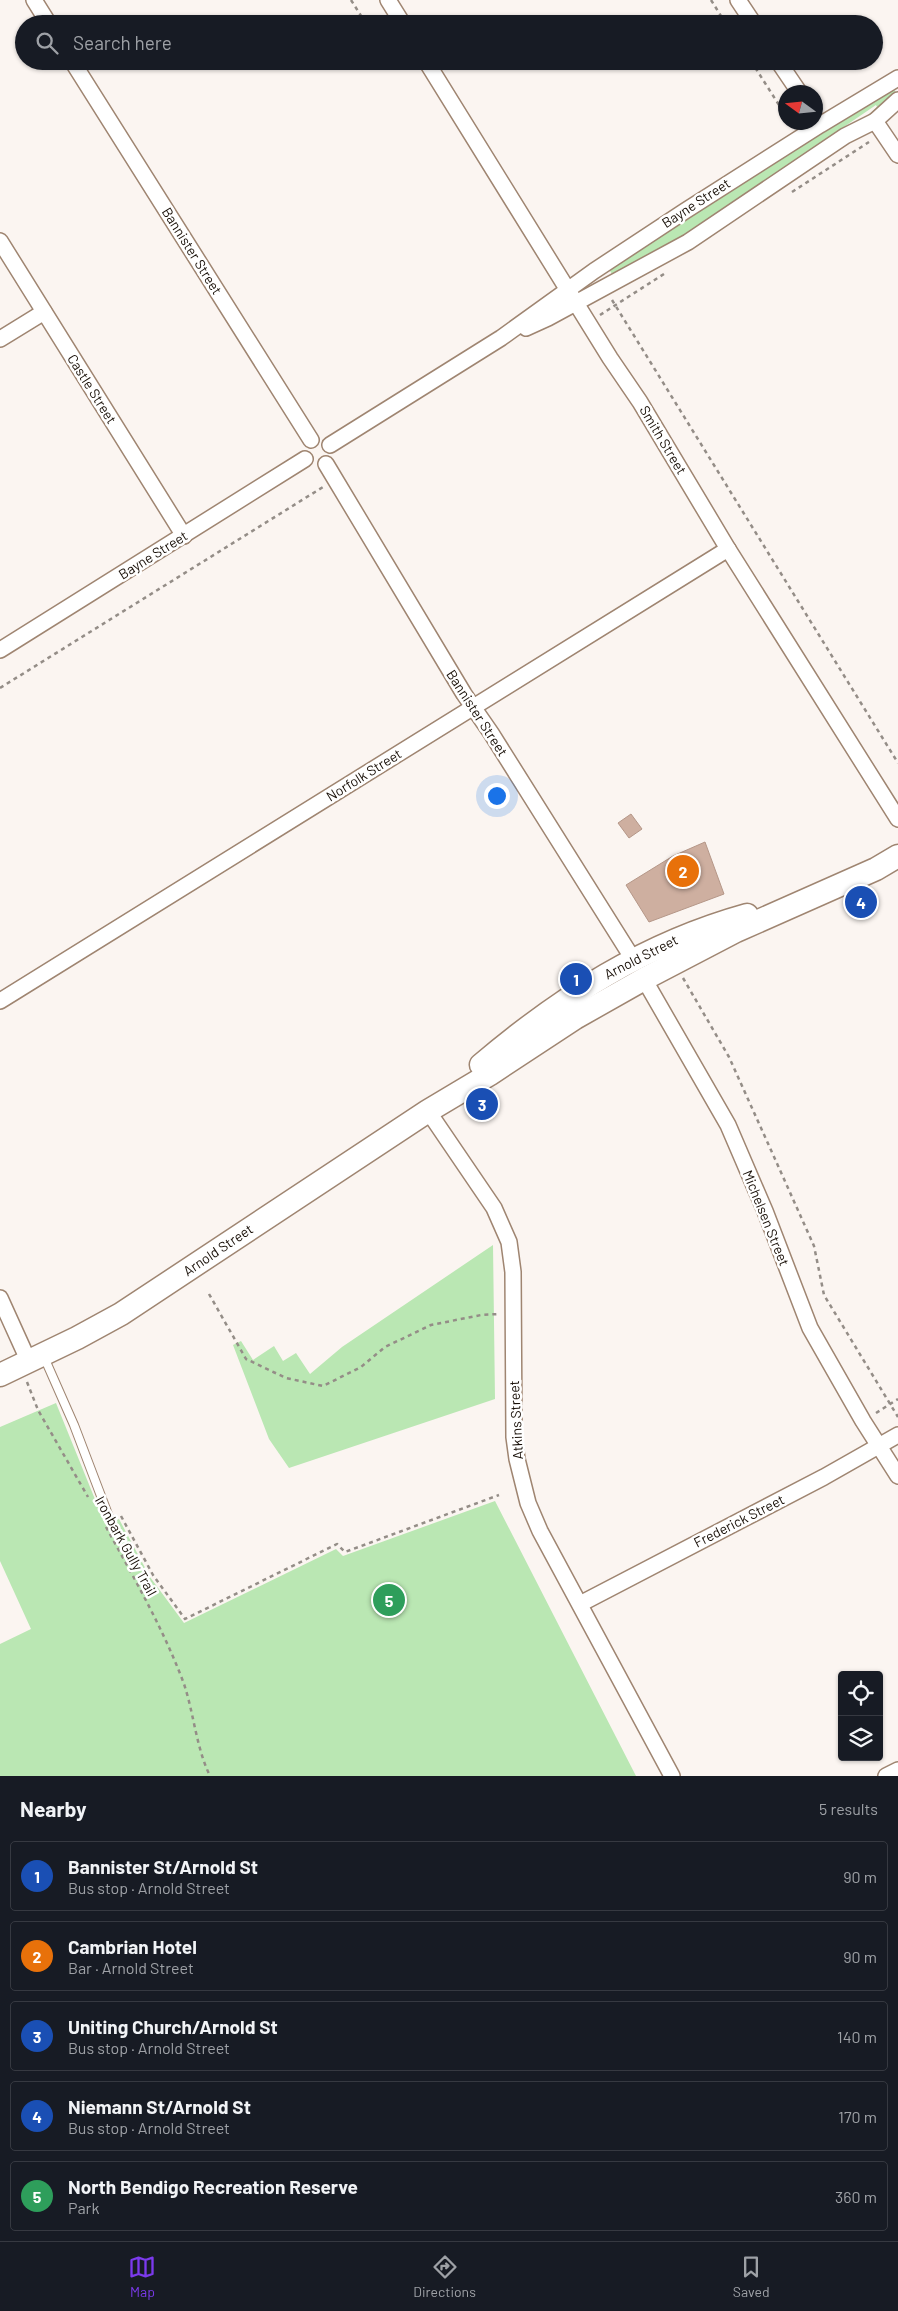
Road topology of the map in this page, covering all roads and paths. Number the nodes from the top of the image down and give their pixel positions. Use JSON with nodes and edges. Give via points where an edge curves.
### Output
{"nodes":[{"id":1,"x":34,"y":0,"type":"edge"},
{"id":2,"x":351,"y":0,"type":"edge"},
{"id":3,"x":388,"y":0,"type":"edge"},
{"id":4,"x":711,"y":0,"type":"edge"},
{"id":5,"x":738,"y":0,"type":"edge"},
{"id":6,"x":43,"y":15,"type":"edge"},
{"id":7,"x":360,"y":15,"type":"edge"},
{"id":8,"x":397,"y":15,"type":"edge"},
{"id":9,"x":720,"y":15,"type":"edge"},
{"id":10,"x":748,"y":15,"type":"edge"},
{"id":11,"x":78,"y":70,"type":"edge"},
{"id":12,"x":432,"y":70,"type":"edge"},
{"id":13,"x":756,"y":70,"type":"edge"},
{"id":14,"x":784,"y":70,"type":"edge"},
{"id":15,"x":898,"y":78,"type":"edge"},
{"id":16,"x":794,"y":85,"type":"edge"},
{"id":17,"x":898,"y":100,"type":"edge"},
{"id":18,"x":778,"y":104,"type":"edge"},
{"id":19,"x":823,"y":119,"type":"edge"},
{"id":20,"x":875,"y":122,"type":"junction"},
{"id":21,"x":806,"y":130,"type":"edge"},
{"id":22,"x":898,"y":155,"type":"edge"},
{"id":23,"x":0,"y":241,"type":"edge"},
{"id":24,"x":572,"y":296,"type":"junction"},
{"id":25,"x":612,"y":299,"type":"dead end"},
{"id":26,"x":44,"y":312,"type":"junction"},
{"id":27,"x":0,"y":339,"type":"edge"},
{"id":28,"x":311,"y":440,"type":"junction"},
{"id":29,"x":330,"y":445,"type":"junction"},
{"id":30,"x":305,"y":459,"type":"junction"},
{"id":31,"x":326,"y":464,"type":"junction"},
{"id":32,"x":325,"y":486,"type":"dead end"},
{"id":33,"x":184,"y":536,"type":"junction"},
{"id":34,"x":728,"y":548,"type":"junction"},
{"id":35,"x":0,"y":650,"type":"edge"},
{"id":36,"x":0,"y":688,"type":"edge"},
{"id":37,"x":472,"y":706,"type":"junction"},
{"id":38,"x":898,"y":763,"type":"edge"},
{"id":39,"x":898,"y":819,"type":"edge"},
{"id":40,"x":898,"y":856,"type":"edge"},
{"id":41,"x":804,"y":899,"type":"junction"},
{"id":42,"x":632,"y":959,"type":"junction"},
{"id":43,"x":679,"y":973,"type":"dead end"},
{"id":44,"x":644,"y":979,"type":"junction"},
{"id":45,"x":0,"y":1001,"type":"edge"},
{"id":46,"x":428,"y":1110,"type":"junction"},
{"id":47,"x":209,"y":1294,"type":"dead end"},
{"id":48,"x":0,"y":1298,"type":"edge"},
{"id":49,"x":513,"y":1313,"type":"junction"},
{"id":50,"x":23,"y":1364,"type":"edge"},
{"id":51,"x":898,"y":1399,"type":"edge"},
{"id":52,"x":890,"y":1404,"type":"junction"},
{"id":53,"x":875,"y":1413,"type":"dead end"},
{"id":54,"x":898,"y":1418,"type":"edge"},
{"id":55,"x":898,"y":1435,"type":"edge"},
{"id":56,"x":880,"y":1447,"type":"junction"},
{"id":57,"x":898,"y":1476,"type":"edge"},
{"id":58,"x":499,"y":1495,"type":"dead end"},
{"id":59,"x":90,"y":1501,"type":"dead end"},
{"id":60,"x":119,"y":1510,"type":"dead end"},
{"id":61,"x":109,"y":1517,"type":"dead end"},
{"id":62,"x":104,"y":1526,"type":"dead end"},
{"id":63,"x":580,"y":1604,"type":"junction"},
{"id":64,"x":898,"y":1770,"type":"edge"},
{"id":65,"x":210,"y":1776,"type":"edge"},
{"id":66,"x":672,"y":1776,"type":"edge"},
{"id":67,"x":886,"y":1776,"type":"edge"}],
"edges":[{"from":1,"to":6,"type":"street"},
{"from":2,"to":7,"type":"path"},
{"from":3,"to":8,"type":"street"},
{"from":4,"to":9,"type":"path"},
{"from":5,"to":10,"type":"street"},
{"from":11,"to":28,"type":"street","name":"Bannister Street"},
{"from":12,"to":24,"type":"street","name":"Smith Street"},
{"from":13,"to":18,"type":"path"},
{"from":14,"to":16,"type":"street"},
{"from":15,"to":19,"type":"street","name":"Bayne Street"},
{"from":17,"to":20,"type":"street","name":"Bayne Street"},
{"from":20,"to":22,"type":"street"},
{"from":20,"to":24,"type":"street","name":"Bayne Street","via":[[845,136],[688,242]]},
{"from":21,"to":24,"type":"street","name":"Bayne Street","via":[[647,235]]},
{"from":23,"to":26,"type":"street","name":"Castle Street"},
{"from":24,"to":29,"type":"street","name":"Bayne Street","via":[[548,318],[501,338]]},
{"from":24,"to":34,"type":"street","name":"Smith Street"},
{"from":25,"to":38,"type":"path"},
{"from":26,"to":27,"type":"street"},
{"from":26,"to":33,"type":"street","name":"Castle Street"},
{"from":28,"to":29,"type":"street","via":[[323,439]]},
{"from":28,"to":30,"type":"street","via":[[304,448]]},
{"from":29,"to":31,"type":"street","via":[[332,455]]},
{"from":30,"to":31,"type":"street","via":[[316,467]]},
{"from":30,"to":33,"type":"street","name":"Bayne Street"},
{"from":31,"to":37,"type":"street","name":"Bannister Street"},
{"from":32,"to":36,"type":"path"},
{"from":33,"to":35,"type":"street","name":"Bayne Street"},
{"from":34,"to":37,"type":"street","name":"Norfolk Street"},
{"from":34,"to":39,"type":"street","name":"Smith Street"},
{"from":37,"to":42,"type":"street","name":"Bannister Street"},
{"from":37,"to":45,"type":"street","name":"Norfolk Street"},
{"from":40,"to":41,"type":"main road","name":"Arnold Street","via":[[876,869]]},
{"from":41,"to":42,"type":"main road","name":"Arnold Street","via":[[697,930]]},
{"from":41,"to":44,"type":"main road","name":"Arnold Street"},
{"from":42,"to":44,"type":"main road","name":"Michelsen Street"},
{"from":42,"to":46,"type":"main road","name":"Arnold Street","via":[[520,1034]]},
{"from":43,"to":52,"type":"path","via":[[729,1057],[776,1159],[814,1246],[824,1295]]},
{"from":44,"to":46,"type":"main road","name":"Arnold Street"},
{"from":44,"to":56,"type":"street","name":"Michelsen Street","via":[[728,1125],[810,1328]]},
{"from":46,"to":49,"type":"street","name":"Atkins Street","via":[[494,1208],[505,1230],[512,1256]]},
{"from":46,"to":50,"type":"main road","name":"Arnold Street","via":[[146,1298]]},
{"from":47,"to":49,"type":"path","via":[[246,1358],[286,1378],[323,1386],[361,1367],[385,1347],[431,1325],[481,1315]]},
{"from":48,"to":50,"type":"street"},
{"from":49,"to":63,"type":"street","name":"Atkins Street","via":[[514,1437],[520,1477],[540,1531]]},
{"from":50,"to":59,"type":"path","name":"Ironbark Gully Trail","via":[[38,1410]]},
{"from":50,"to":61,"type":"lane","via":[[74,1426]]},
{"from":51,"to":52,"type":"path"},
{"from":52,"to":53,"type":"path"},
{"from":52,"to":54,"type":"path"},
{"from":55,"to":56,"type":"street","name":"Frederick Street"},
{"from":56,"to":57,"type":"street","name":"Michelsen Street"},
{"from":56,"to":63,"type":"street","name":"Frederick Street"},
{"from":58,"to":60,"type":"path","via":[[344,1552],[337,1544],[185,1619],[153,1574]]},
{"from":62,"to":65,"type":"path","name":"Ironbark Gully Trail","via":[[172,1654],[185,1687]]},
{"from":63,"to":66,"type":"street","name":"Atkins Street"},
{"from":64,"to":67,"type":"street"}]}
